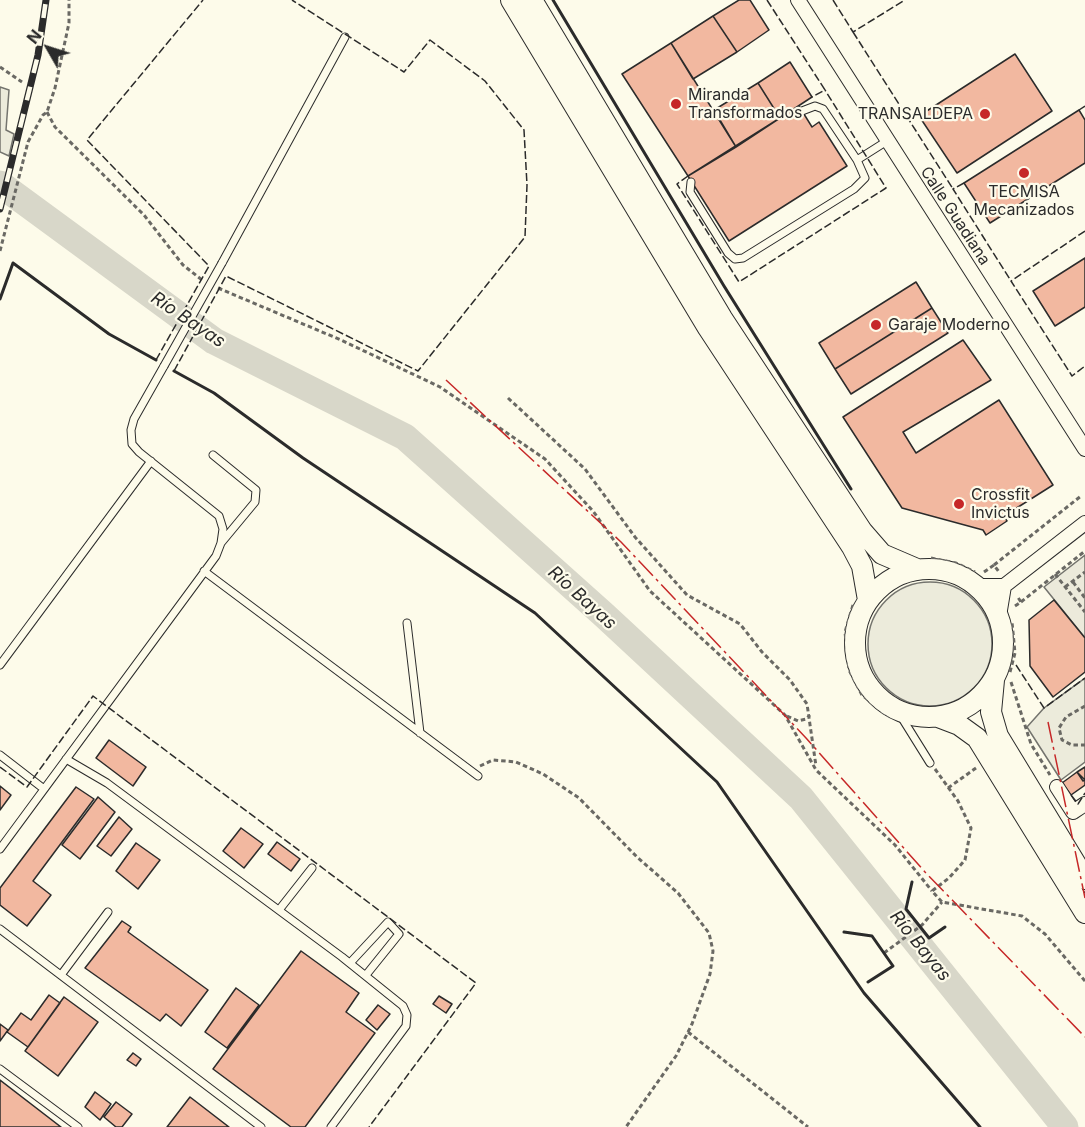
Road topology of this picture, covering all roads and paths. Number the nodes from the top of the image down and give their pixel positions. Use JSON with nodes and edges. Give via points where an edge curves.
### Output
{"nodes":[{"id":1,"x":69,"y":0,"type":"edge"},
{"id":2,"x":511,"y":0,"type":"edge"},
{"id":3,"x":532,"y":0,"type":"edge"},
{"id":4,"x":798,"y":0,"type":"edge"},
{"id":5,"x":345,"y":37,"type":"dead end"},
{"id":6,"x":0,"y":67,"type":"edge"},
{"id":7,"x":22,"y":82,"type":"dead end"},
{"id":8,"x":802,"y":111,"type":"dead end"},
{"id":9,"x":47,"y":112,"type":"junction"},
{"id":10,"x":887,"y":141,"type":"junction"},
{"id":11,"x":857,"y":160,"type":"junction"},
{"id":12,"x":691,"y":182,"type":"dead end"},
{"id":13,"x":0,"y":250,"type":"edge"},
{"id":14,"x":508,"y":398,"type":"dead end"},
{"id":15,"x":1085,"y":449,"type":"edge"},
{"id":16,"x":213,"y":455,"type":"dead end"},
{"id":17,"x":151,"y":461,"type":"junction"},
{"id":18,"x":1081,"y":496,"type":"dead end"},
{"id":19,"x":1085,"y":523,"type":"edge"},
{"id":20,"x":221,"y":543,"type":"junction"},
{"id":21,"x":1085,"y":551,"type":"edge"},
{"id":22,"x":921,"y":564,"type":"junction"},
{"id":23,"x":994,"y":565,"type":"junction"},
{"id":24,"x":204,"y":571,"type":"junction"},
{"id":25,"x":1085,"y":572,"type":"edge"},
{"id":26,"x":1055,"y":574,"type":"junction"},
{"id":27,"x":1073,"y":582,"type":"junction"},
{"id":28,"x":1006,"y":585,"type":"junction"},
{"id":29,"x":977,"y":586,"type":"junction"},
{"id":30,"x":1065,"y":587,"type":"junction"},
{"id":31,"x":1085,"y":598,"type":"edge"},
{"id":32,"x":861,"y":602,"type":"junction"},
{"id":33,"x":1022,"y":602,"type":"junction"},
{"id":34,"x":1085,"y":612,"type":"edge"},
{"id":35,"x":1007,"y":615,"type":"junction"},
{"id":36,"x":407,"y":623,"type":"dead end"},
{"id":37,"x":0,"y":665,"type":"edge"},
{"id":38,"x":1002,"y":675,"type":"junction"},
{"id":39,"x":1085,"y":706,"type":"edge"},
{"id":40,"x":897,"y":710,"type":"junction"},
{"id":41,"x":785,"y":715,"type":"junction"},
{"id":42,"x":810,"y":715,"type":"junction"},
{"id":43,"x":938,"y":717,"type":"junction"},
{"id":44,"x":420,"y":733,"type":"junction"},
{"id":45,"x":912,"y":734,"type":"junction"},
{"id":46,"x":1085,"y":745,"type":"edge"},
{"id":47,"x":0,"y":755,"type":"edge"},
{"id":48,"x":66,"y":759,"type":"junction"},
{"id":49,"x":993,"y":762,"type":"junction"},
{"id":50,"x":930,"y":763,"type":"joint"},
{"id":51,"x":470,"y":770,"type":"junction"},
{"id":52,"x":816,"y":770,"type":"junction"},
{"id":53,"x":478,"y":776,"type":"dead end"},
{"id":54,"x":1057,"y":787,"type":"joint"},
{"id":55,"x":948,"y":788,"type":"junction"},
{"id":56,"x":44,"y":789,"type":"junction"},
{"id":57,"x":1083,"y":806,"type":"edge"},
{"id":58,"x":0,"y":849,"type":"edge"},
{"id":59,"x":312,"y":868,"type":"dead end"},
{"id":60,"x":1085,"y":879,"type":"edge"},
{"id":61,"x":932,"y":891,"type":"junction"},
{"id":62,"x":942,"y":902,"type":"junction"},
{"id":63,"x":279,"y":910,"type":"junction"},
{"id":64,"x":108,"y":912,"type":"dead end"},
{"id":65,"x":1085,"y":913,"type":"edge"},
{"id":66,"x":0,"y":929,"type":"edge"},
{"id":67,"x":884,"y":954,"type":"dead end"},
{"id":68,"x":350,"y":963,"type":"junction"},
{"id":69,"x":61,"y":975,"type":"junction"},
{"id":70,"x":366,"y":975,"type":"junction"},
{"id":71,"x":1085,"y":981,"type":"edge"},
{"id":72,"x":688,"y":1032,"type":"junction"},
{"id":73,"x":0,"y":1069,"type":"edge"},
{"id":74,"x":78,"y":1127,"type":"edge"},
{"id":75,"x":261,"y":1127,"type":"edge"},
{"id":76,"x":331,"y":1127,"type":"edge"},
{"id":77,"x":626,"y":1127,"type":"edge"},
{"id":78,"x":808,"y":1127,"type":"edge"}],
"edges":[{"from":1,"to":9,"type":"path","via":[[69,23]]},
{"from":2,"to":32,"type":"street","via":[[714,338],[852,547],[862,566]]},
{"from":3,"to":22,"type":"street","via":[[722,318],[837,494],[882,554]]},
{"from":4,"to":10,"type":"street","name":"Calle Guadiana"},
{"from":5,"to":17,"type":"lane","bridge":true,"via":[[134,419],[132,444]]},
{"from":6,"to":7,"type":"path"},
{"from":8,"to":11,"type":"lane","via":[[815,106],[823,110]]},
{"from":9,"to":13,"type":"path","via":[[28,142]]},
{"from":9,"to":41,"type":"path","via":[[55,127],[144,215],[183,265],[199,278],[440,387],[545,459],[593,511],[650,591]]},
{"from":10,"to":11,"type":"lane"},
{"from":10,"to":15,"type":"street","name":"Calle Guadiana"},
{"from":11,"to":12,"type":"lane","via":[[865,178],[854,189],[743,258],[735,259],[728,253],[690,192]]},
{"from":14,"to":42,"type":"path","via":[[585,469],[635,537],[687,595],[740,624],[790,680]]},
{"from":16,"to":20,"type":"lane","via":[[255,490],[255,502]]},
{"from":17,"to":20,"type":"lane","via":[[219,516],[223,529]]},
{"from":17,"to":37,"type":"lane"},
{"from":18,"to":23,"type":"path"},
{"from":19,"to":28,"type":"street"},
{"from":20,"to":24,"type":"lane"},
{"from":21,"to":26,"type":"path"},
{"from":22,"to":23,"type":"path","via":[[956,563],[979,574]]},
{"from":22,"to":29,"type":"street","via":[[957,574]]},
{"from":22,"to":32,"type":"street","via":[[896,576]]},
{"from":23,"to":28,"type":"path"},
{"from":24,"to":44,"type":"lane"},
{"from":24,"to":48,"type":"lane"},
{"from":25,"to":27,"type":"path"},
{"from":26,"to":30,"type":"path"},
{"from":26,"to":33,"type":"path"},
{"from":27,"to":30,"type":"path"},
{"from":27,"to":31,"type":"path"},
{"from":28,"to":29,"type":"street"},
{"from":28,"to":33,"type":"path"},
{"from":28,"to":35,"type":"street"},
{"from":29,"to":35,"type":"street"},
{"from":30,"to":34,"type":"path"},
{"from":32,"to":40,"type":"street","via":[[855,654],[869,687]]},
{"from":32,"to":45,"type":"path","via":[[845,632],[849,669],[870,704]]},
{"from":33,"to":35,"type":"path"},
{"from":35,"to":38,"type":"street"},
{"from":35,"to":38,"type":"path","via":[[1015,653]]},
{"from":36,"to":44,"type":"lane"},
{"from":38,"to":43,"type":"street","via":[[973,703]]},
{"from":38,"to":54,"type":"path","via":[[1031,744]]},
{"from":38,"to":60,"type":"street","via":[[991,712],[998,736]]},
{"from":39,"to":46,"type":"path","via":[[1066,717],[1059,729],[1062,740]]},
{"from":40,"to":43,"type":"street"},
{"from":40,"to":45,"type":"lane"},
{"from":41,"to":42,"type":"path","via":[[798,722]]},
{"from":41,"to":52,"type":"path"},
{"from":42,"to":52,"type":"path"},
{"from":43,"to":49,"type":"street","via":[[968,731]]},
{"from":44,"to":51,"type":"lane"},
{"from":45,"to":50,"type":"lane"},
{"from":47,"to":56,"type":"lane"},
{"from":48,"to":56,"type":"lane"},
{"from":48,"to":63,"type":"lane","via":[[107,783]]},
{"from":49,"to":55,"type":"path","via":[[971,770]]},
{"from":49,"to":65,"type":"street"},
{"from":50,"to":55,"type":"path"},
{"from":51,"to":53,"type":"lane"},
{"from":51,"to":72,"type":"path","via":[[493,760],[516,762],[543,774],[579,798],[678,893],[709,933],[713,951],[710,974]]},
{"from":52,"to":61,"type":"path","via":[[895,845]]},
{"from":54,"to":57,"type":"street","via":[[1070,810],[1077,812]]},
{"from":55,"to":61,"type":"path","via":[[966,814],[969,842],[965,860]]},
{"from":56,"to":58,"type":"lane"},
{"from":59,"to":63,"type":"lane"},
{"from":61,"to":62,"type":"path"},
{"from":62,"to":67,"type":"path","via":[[920,927]]},
{"from":62,"to":71,"type":"path","via":[[1022,916],[1045,934]]},
{"from":63,"to":68,"type":"lane"},
{"from":64,"to":69,"type":"lane"},
{"from":66,"to":69,"type":"lane"},
{"from":68,"to":70,"type":"lane"},
{"from":68,"to":70,"type":"lane","via":[[388,922],[399,934]]},
{"from":69,"to":75,"type":"lane"},
{"from":70,"to":76,"type":"lane","via":[[403,1006],[406,1026]]},
{"from":72,"to":77,"type":"path","via":[[676,1056]]},
{"from":72,"to":78,"type":"path"},
{"from":73,"to":74,"type":"lane"}]}
